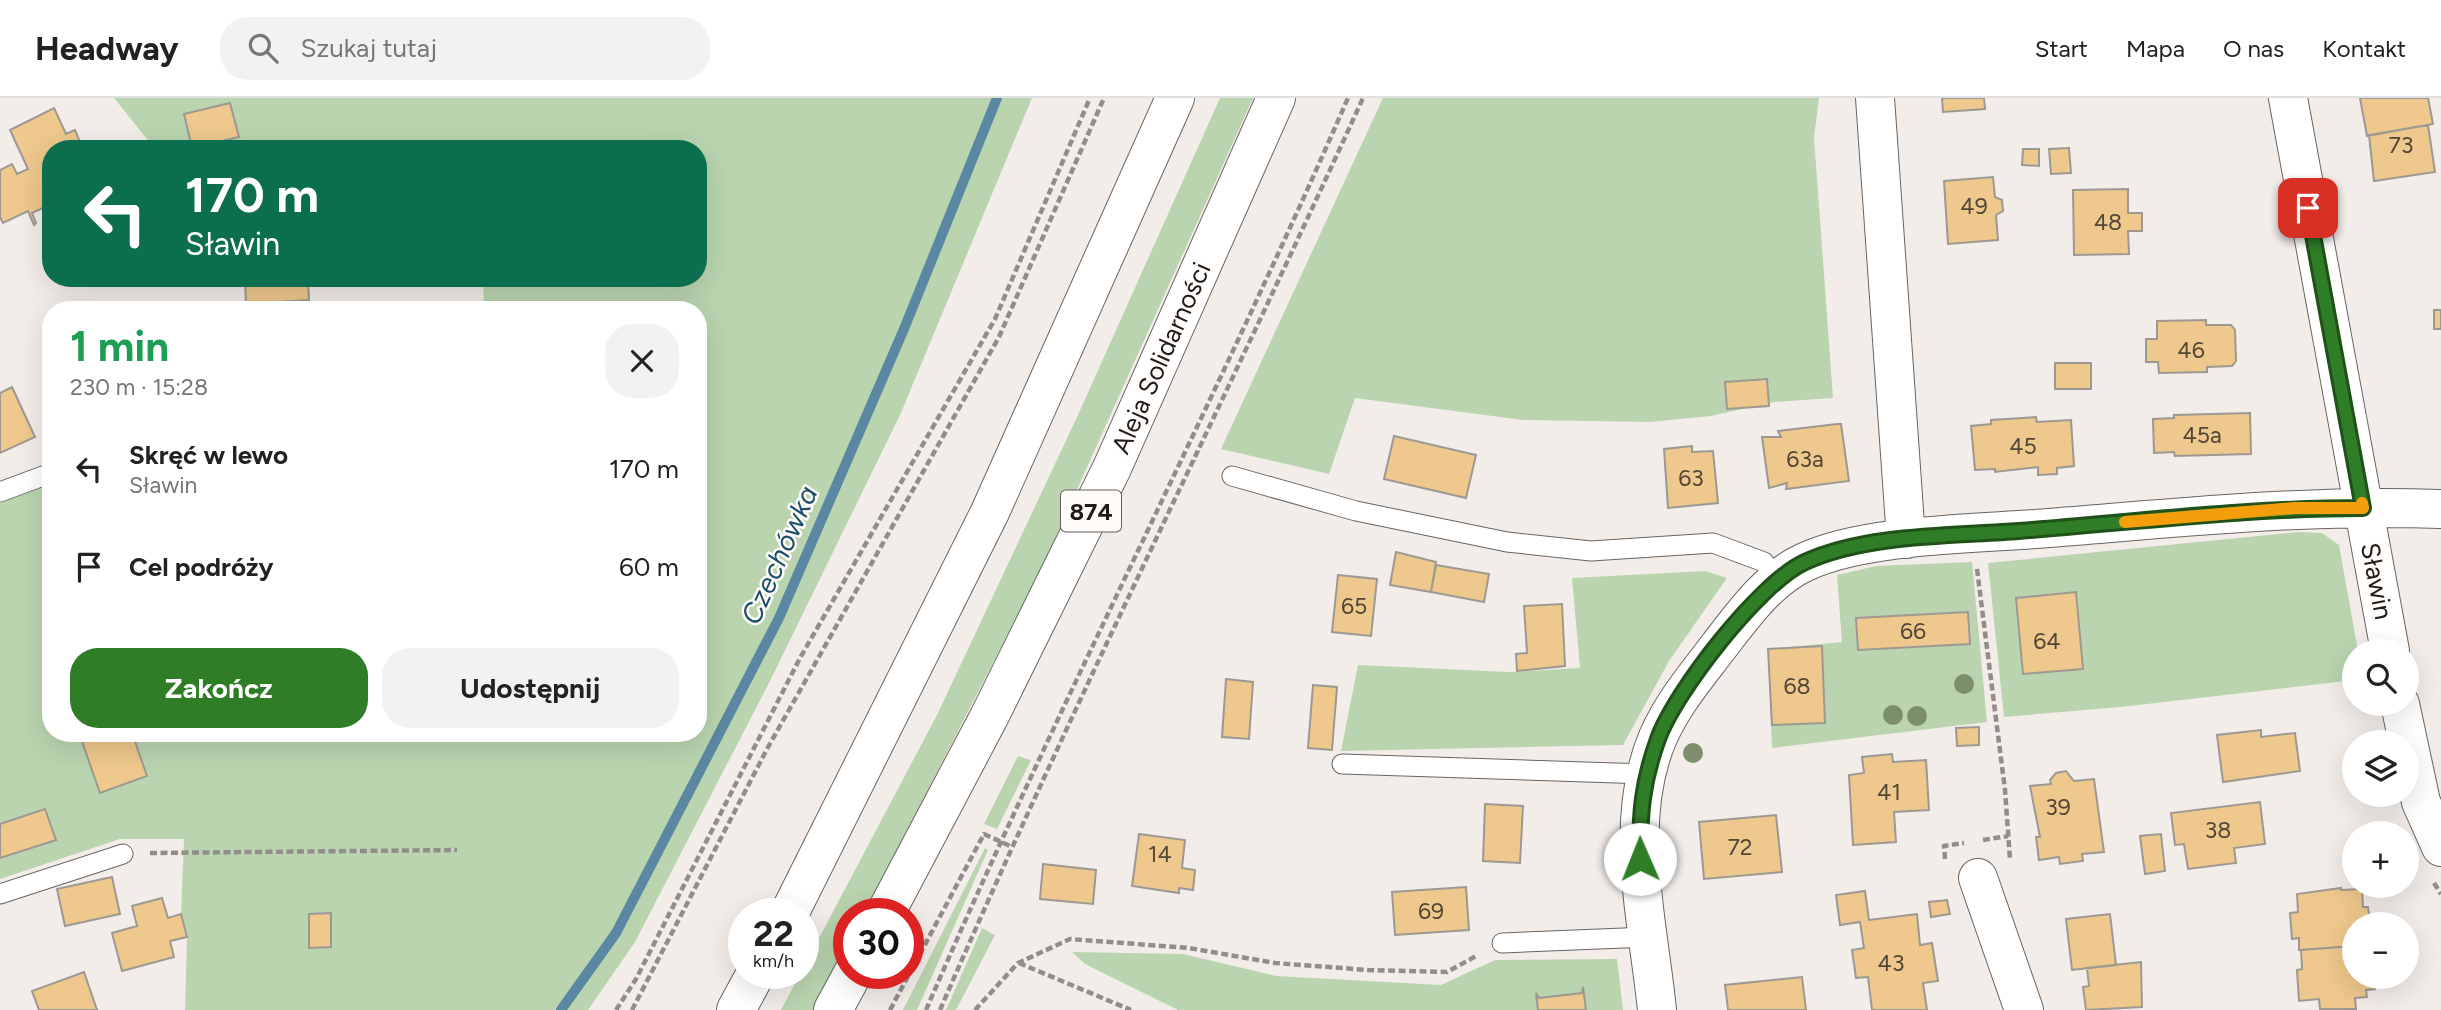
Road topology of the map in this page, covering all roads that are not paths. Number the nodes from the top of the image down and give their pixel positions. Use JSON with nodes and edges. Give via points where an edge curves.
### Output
{"nodes":[{"id":1,"x":1175,"y":98,"type":"edge"},
{"id":2,"x":1276,"y":98,"type":"edge"},
{"id":3,"x":1875,"y":98,"type":"edge"},
{"id":4,"x":2288,"y":98,"type":"edge"},
{"id":5,"x":42,"y":476,"type":"edge"},
{"id":6,"x":1232,"y":476,"type":"dead end"},
{"id":7,"x":0,"y":492,"type":"edge"},
{"id":8,"x":2363,"y":508,"type":"junction"},
{"id":9,"x":2441,"y":509,"type":"edge"},
{"id":10,"x":1906,"y":539,"type":"junction"},
{"id":11,"x":1776,"y":580,"type":"junction"},
{"id":12,"x":2388,"y":639,"type":"edge"},
{"id":13,"x":2403,"y":716,"type":"edge"},
{"id":14,"x":1342,"y":764,"type":"dead end"},
{"id":15,"x":1647,"y":774,"type":"junction"},
{"id":16,"x":2441,"y":847,"type":"edge"},
{"id":17,"x":123,"y":854,"type":"road end"},
{"id":18,"x":1994,"y":874,"type":"road end"},
{"id":19,"x":0,"y":894,"type":"edge"},
{"id":20,"x":797,"y":898,"type":"edge"},
{"id":21,"x":893,"y":898,"type":"edge"},
{"id":22,"x":1649,"y":937,"type":"junction"},
{"id":23,"x":1502,"y":943,"type":"road end"},
{"id":24,"x":747,"y":989,"type":"edge"},
{"id":25,"x":844,"y":989,"type":"edge"},
{"id":26,"x":736,"y":1010,"type":"edge"},
{"id":27,"x":833,"y":1010,"type":"edge"},
{"id":28,"x":1657,"y":1010,"type":"edge"},
{"id":29,"x":2024,"y":1010,"type":"edge"}],
"edges":[{"from":1,"to":20,"type":"street","via":[[990,512]]},
{"from":2,"to":21,"type":"street","name":"Aleja Solidarności","number":"874","via":[[1112,468]]},
{"from":3,"to":10,"type":"street"},
{"from":4,"to":8,"type":"street","name":"Sławin"},
{"from":5,"to":7,"type":"lane"},
{"from":6,"to":11,"type":"lane","via":[[1356,511],[1507,542],[1591,551],[1713,543],[1763,562]]},
{"from":8,"to":9,"type":"street"},
{"from":8,"to":10,"type":"street","via":[[2294,508]]},
{"from":8,"to":12,"type":"street","name":"Sławin"},
{"from":10,"to":11,"type":"street","via":[[1836,551],[1804,562]]},
{"from":11,"to":15,"type":"street","via":[[1741,617],[1675,705],[1658,737]]},
{"from":13,"to":16,"type":"street","via":[[2421,802]]},
{"from":14,"to":15,"type":"lane"},
{"from":15,"to":22,"type":"street","via":[[1639,805]]},
{"from":17,"to":19,"type":"lane"},
{"from":18,"to":29,"type":"street"},
{"from":22,"to":23,"type":"lane"},
{"from":22,"to":28,"type":"street"},
{"from":24,"to":26,"type":"street"},
{"from":25,"to":27,"type":"street"}]}
